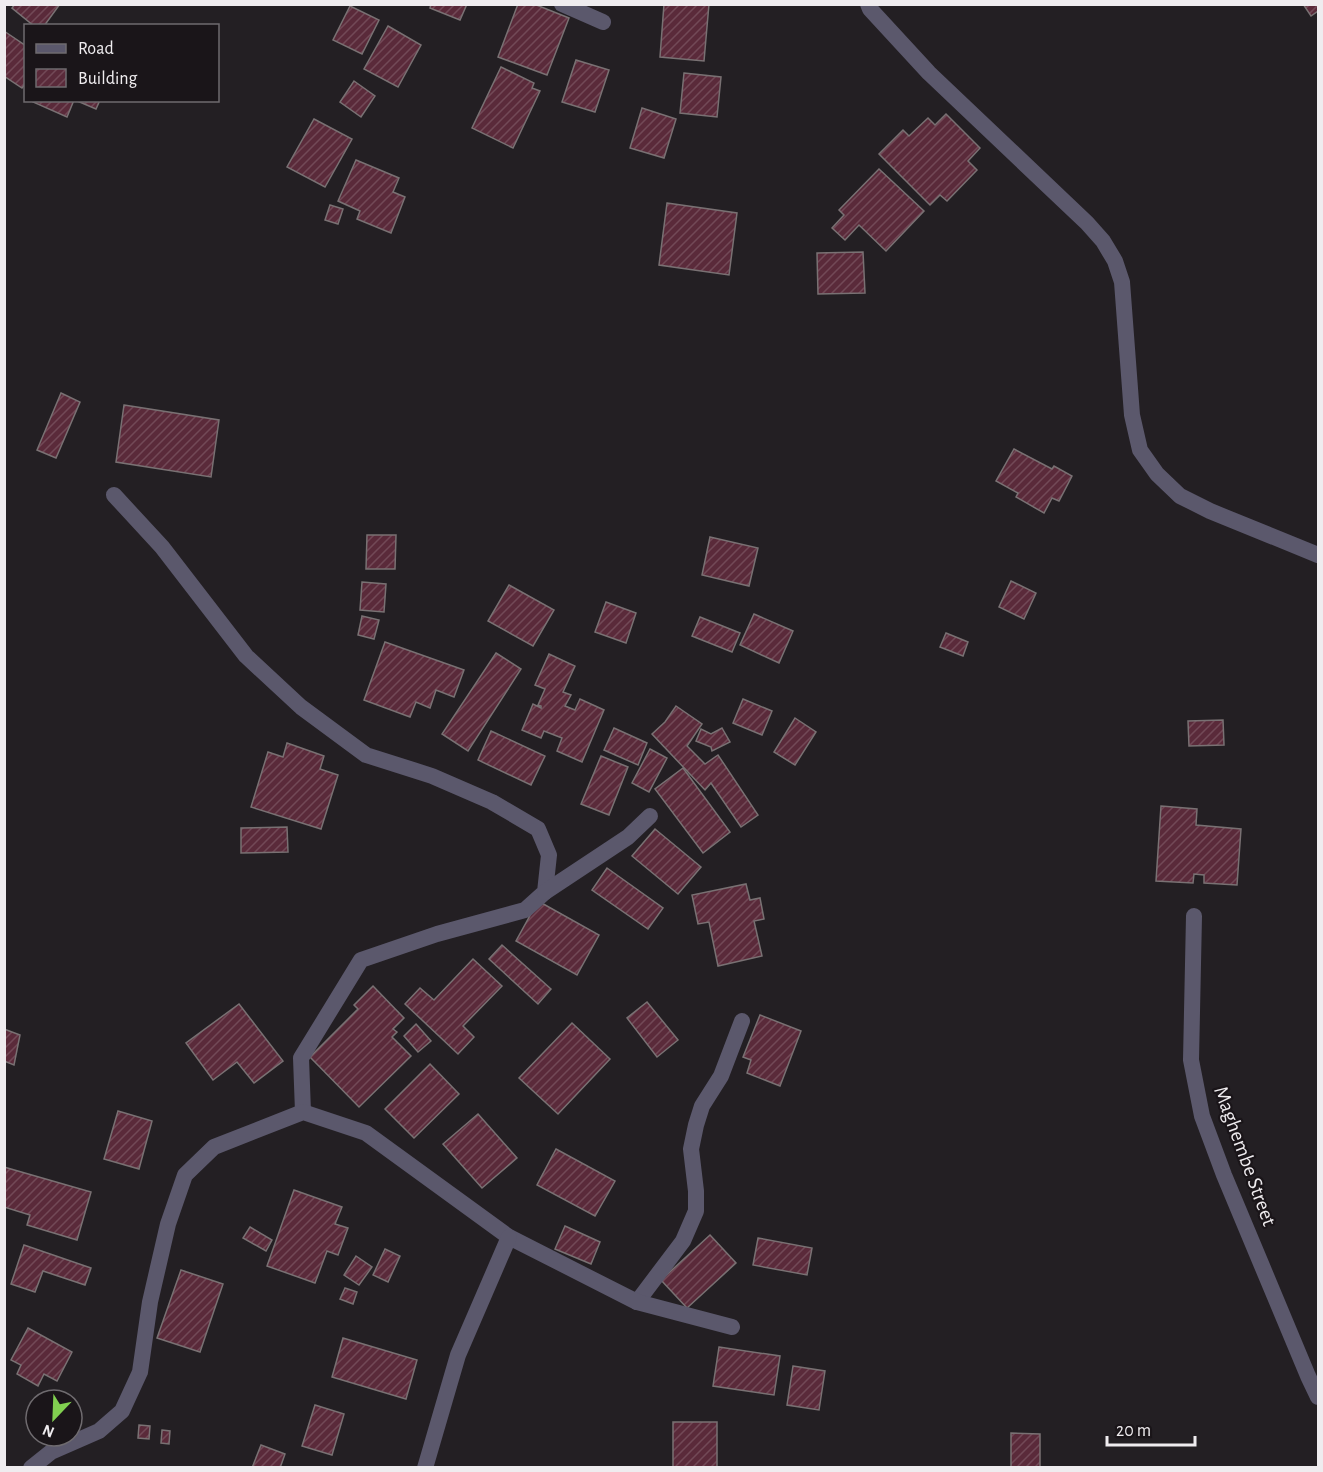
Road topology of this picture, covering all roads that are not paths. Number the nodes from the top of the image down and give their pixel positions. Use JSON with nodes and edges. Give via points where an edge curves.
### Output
{"nodes":[{"id":1,"x":562,"y":4,"type":"edge"},
{"id":2,"x":868,"y":4,"type":"edge"},
{"id":3,"x":603,"y":22,"type":"dead end"},
{"id":4,"x":114,"y":495,"type":"dead end"},
{"id":5,"x":1318,"y":555,"type":"edge"},
{"id":6,"x":650,"y":816,"type":"dead end"},
{"id":7,"x":546,"y":892,"type":"junction"},
{"id":8,"x":1194,"y":916,"type":"dead end"},
{"id":9,"x":742,"y":1021,"type":"dead end"},
{"id":10,"x":303,"y":1112,"type":"junction"},
{"id":11,"x":508,"y":1237,"type":"junction"},
{"id":12,"x":637,"y":1302,"type":"junction"},
{"id":13,"x":732,"y":1328,"type":"dead end"},
{"id":14,"x":1318,"y":1397,"type":"edge"},
{"id":15,"x":31,"y":1467,"type":"edge"},
{"id":16,"x":425,"y":1467,"type":"edge"}],
"edges":[{"from":1,"to":3,"type":"street"},
{"from":2,"to":5,"type":"street","via":[[929,73],[1103,241],[1122,282],[1132,415],[1140,450],[1157,474],[1180,496]]},
{"from":4,"to":7,"type":"street","via":[[162,547],[246,656],[301,707],[366,755],[432,776],[492,802],[538,829],[549,855]]},
{"from":6,"to":7,"type":"street","via":[[628,837]]},
{"from":7,"to":10,"type":"street","via":[[525,910],[361,960],[301,1058]]},
{"from":8,"to":14,"type":"street","name":"Maghembe Street","via":[[1191,1060],[1202,1116]]},
{"from":9,"to":12,"type":"street","via":[[721,1076],[702,1106],[696,1125],[691,1149],[696,1211],[683,1241]]},
{"from":10,"to":11,"type":"street","via":[[366,1133]]},
{"from":10,"to":15,"type":"street","via":[[214,1147],[185,1174],[168,1224],[150,1302],[140,1372],[122,1411],[99,1431],[51,1452]]},
{"from":11,"to":12,"type":"street"},
{"from":11,"to":16,"type":"street","via":[[458,1355]]},
{"from":12,"to":13,"type":"street"}]}
